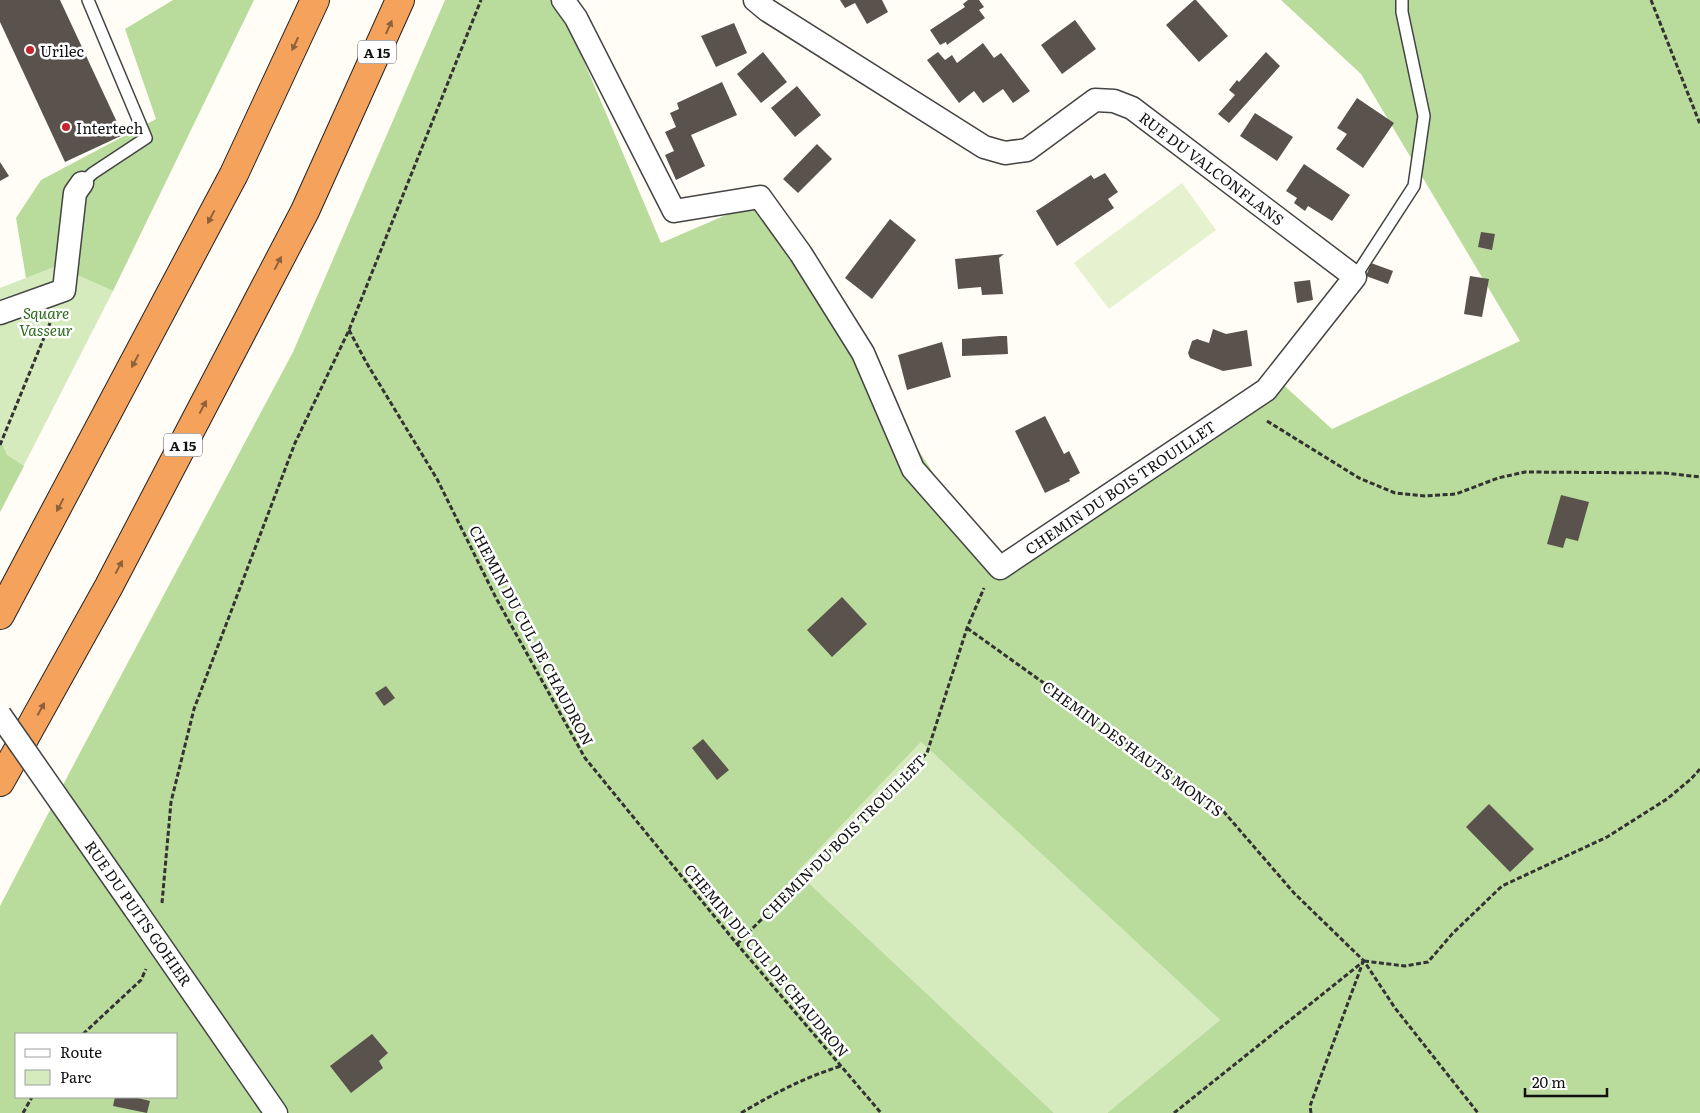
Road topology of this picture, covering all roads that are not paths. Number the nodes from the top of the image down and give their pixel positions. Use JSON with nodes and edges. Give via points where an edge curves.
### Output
{"nodes":[{"id":1,"x":88,"y":0,"type":"edge"},
{"id":2,"x":315,"y":0,"type":"edge"},
{"id":3,"x":400,"y":0,"type":"edge"},
{"id":4,"x":563,"y":0,"type":"edge"},
{"id":5,"x":755,"y":0,"type":"edge"},
{"id":6,"x":1402,"y":0,"type":"edge"},
{"id":7,"x":82,"y":183,"type":"joint"},
{"id":8,"x":1355,"y":277,"type":"junction"},
{"id":9,"x":0,"y":314,"type":"edge"},
{"id":10,"x":0,"y":615,"type":"edge"},
{"id":11,"x":0,"y":715,"type":"edge"},
{"id":12,"x":0,"y":782,"type":"edge"},
{"id":13,"x":276,"y":1113,"type":"edge"}],
"edges":[{"from":1,"to":7,"type":"lane","via":[[146,138]]},
{"from":2,"to":10,"type":"highway","one_way":true,"via":[[234,174]]},
{"from":12,"to":3,"type":"highway","number":"A 15","one_way":true,"via":[[109,586],[305,211]]},
{"from":4,"to":8,"type":"street","name":"CHEMIN DU BOIS TROUILLET","via":[[576,18],[674,211],[760,197],[801,254],[863,353],[913,469],[1000,568],[1266,390]]},
{"from":5,"to":8,"type":"street","name":"RUE DU VALCONFLANS","via":[[984,147],[1005,153],[1027,150],[1096,100],[1114,101],[1132,108]]},
{"from":6,"to":8,"type":"lane","name":"CHEMIN DU BOIS TROUILLET","via":[[1424,116],[1414,186]]},
{"from":7,"to":9,"type":"street","via":[[75,194],[64,290]]},
{"from":11,"to":13,"type":"street","name":"RUE DU PUITS GOHIER","bridge":true}]}
